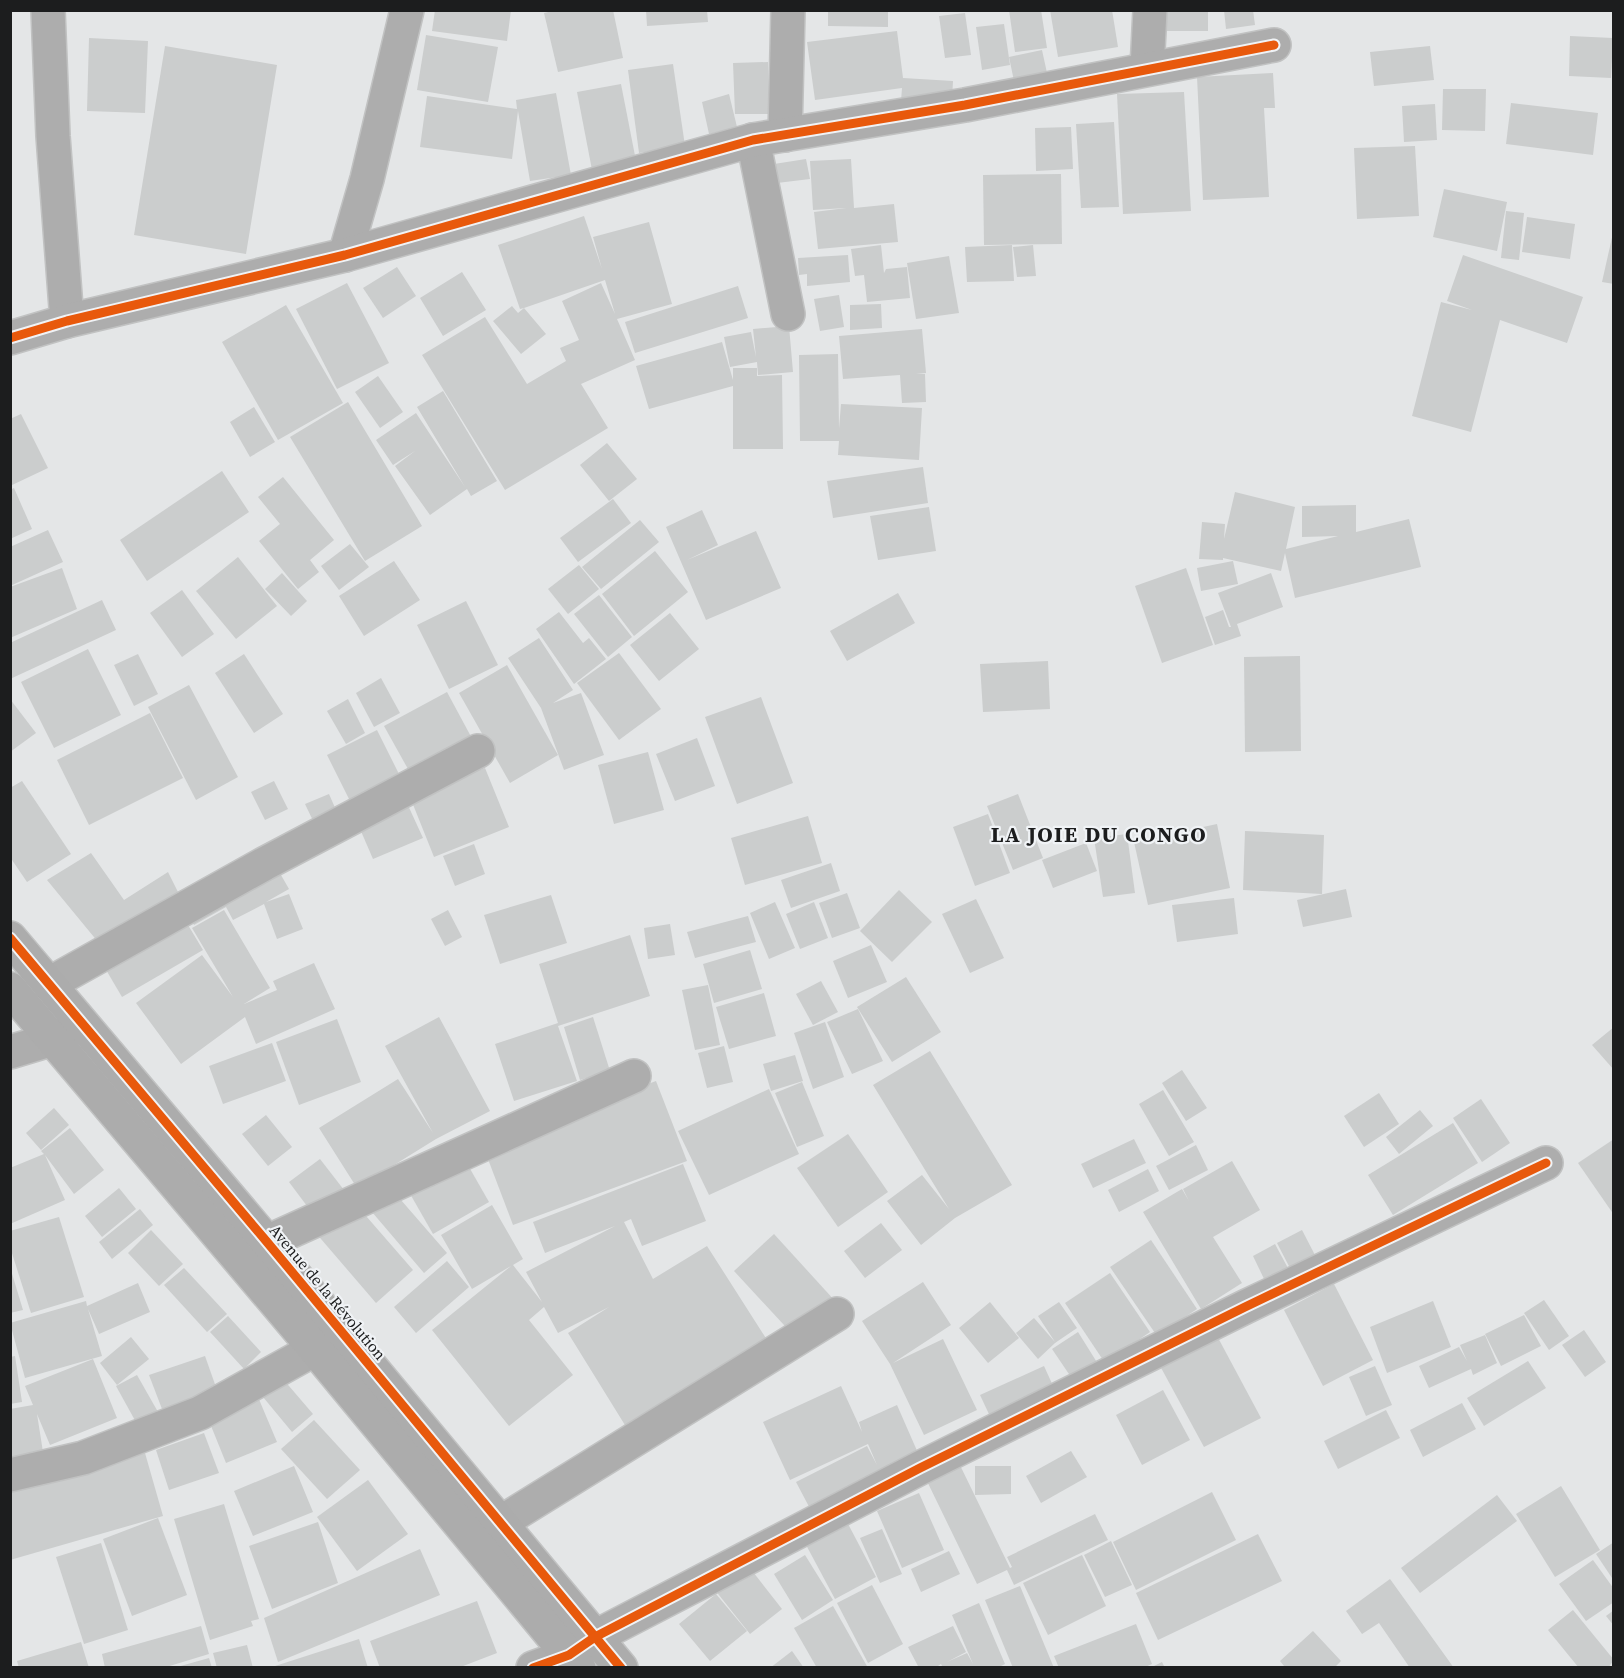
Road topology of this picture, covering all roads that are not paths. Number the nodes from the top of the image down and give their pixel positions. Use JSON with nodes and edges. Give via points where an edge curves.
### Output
{"nodes":[{"id":1,"x":48,"y":10,"type":"edge"},
{"id":2,"x":407,"y":10,"type":"edge"},
{"id":3,"x":789,"y":10,"type":"edge"},
{"id":4,"x":1150,"y":10,"type":"edge"},
{"id":5,"x":1274,"y":45,"type":"dead end"},
{"id":6,"x":1147,"y":69,"type":"junction"},
{"id":7,"x":769,"y":137,"type":"junction"},
{"id":8,"x":345,"y":255,"type":"junction"},
{"id":9,"x":788,"y":314,"type":"dead end"},
{"id":10,"x":67,"y":321,"type":"junction"},
{"id":11,"x":10,"y":338,"type":"edge"},
{"id":12,"x":478,"y":751,"type":"dead end"},
{"id":13,"x":10,"y":938,"type":"edge"},
{"id":14,"x":49,"y":984,"type":"junction"},
{"id":15,"x":10,"y":989,"type":"edge"},
{"id":16,"x":82,"y":1025,"type":"junction"},
{"id":17,"x":53,"y":1039,"type":"junction"},
{"id":18,"x":10,"y":1052,"type":"edge"},
{"id":19,"x":634,"y":1076,"type":"dead end"},
{"id":20,"x":1546,"y":1163,"type":"dead end"},
{"id":21,"x":267,"y":1242,"type":"junction"},
{"id":22,"x":837,"y":1314,"type":"dead end"},
{"id":23,"x":328,"y":1339,"type":"junction"},
{"id":24,"x":10,"y":1475,"type":"edge"},
{"id":25,"x":500,"y":1523,"type":"junction"},
{"id":26,"x":595,"y":1637,"type":"junction"},
{"id":27,"x":574,"y":1661,"type":"edge"},
{"id":28,"x":533,"y":1668,"type":"edge"},
{"id":29,"x":621,"y":1668,"type":"edge"}],
"edges":[{"from":1,"to":10,"type":"street"},
{"from":2,"to":8,"type":"street"},
{"from":3,"to":7,"type":"street"},
{"from":4,"to":6,"type":"street"},
{"from":5,"to":6,"type":"street"},
{"from":6,"to":7,"type":"street","via":[[965,105]]},
{"from":7,"to":8,"type":"street"},
{"from":7,"to":9,"type":"street"},
{"from":8,"to":10,"type":"street"},
{"from":10,"to":11,"type":"street"},
{"from":12,"to":14,"type":"street"},
{"from":13,"to":14,"type":"street","name":"Avenue de la Révolution"},
{"from":14,"to":16,"type":"street","name":"Avenue de la Révolution"},
{"from":15,"to":17,"type":"street","name":"Avenue de la Révolution"},
{"from":16,"to":17,"type":"street"},
{"from":16,"to":21,"type":"street","name":"Avenue de la Révolution"},
{"from":17,"to":18,"type":"street"},
{"from":17,"to":23,"type":"street","name":"Avenue de la Révolution"},
{"from":19,"to":21,"type":"street"},
{"from":20,"to":26,"type":"street","via":[[941,1458]]},
{"from":21,"to":23,"type":"street","name":"Avenue de la Révolution"},
{"from":22,"to":25,"type":"street"},
{"from":23,"to":24,"type":"street","via":[[200,1413],[84,1458]]},
{"from":23,"to":25,"type":"street","name":"Avenue de la Révolution"},
{"from":23,"to":27,"type":"street","name":"Avenue de la Révolution"},
{"from":25,"to":26,"type":"street","name":"Avenue de la Révolution"},
{"from":26,"to":27,"type":"street"},
{"from":26,"to":29,"type":"street","name":"Avenue de la Révolution"},
{"from":27,"to":28,"type":"street"}]}
